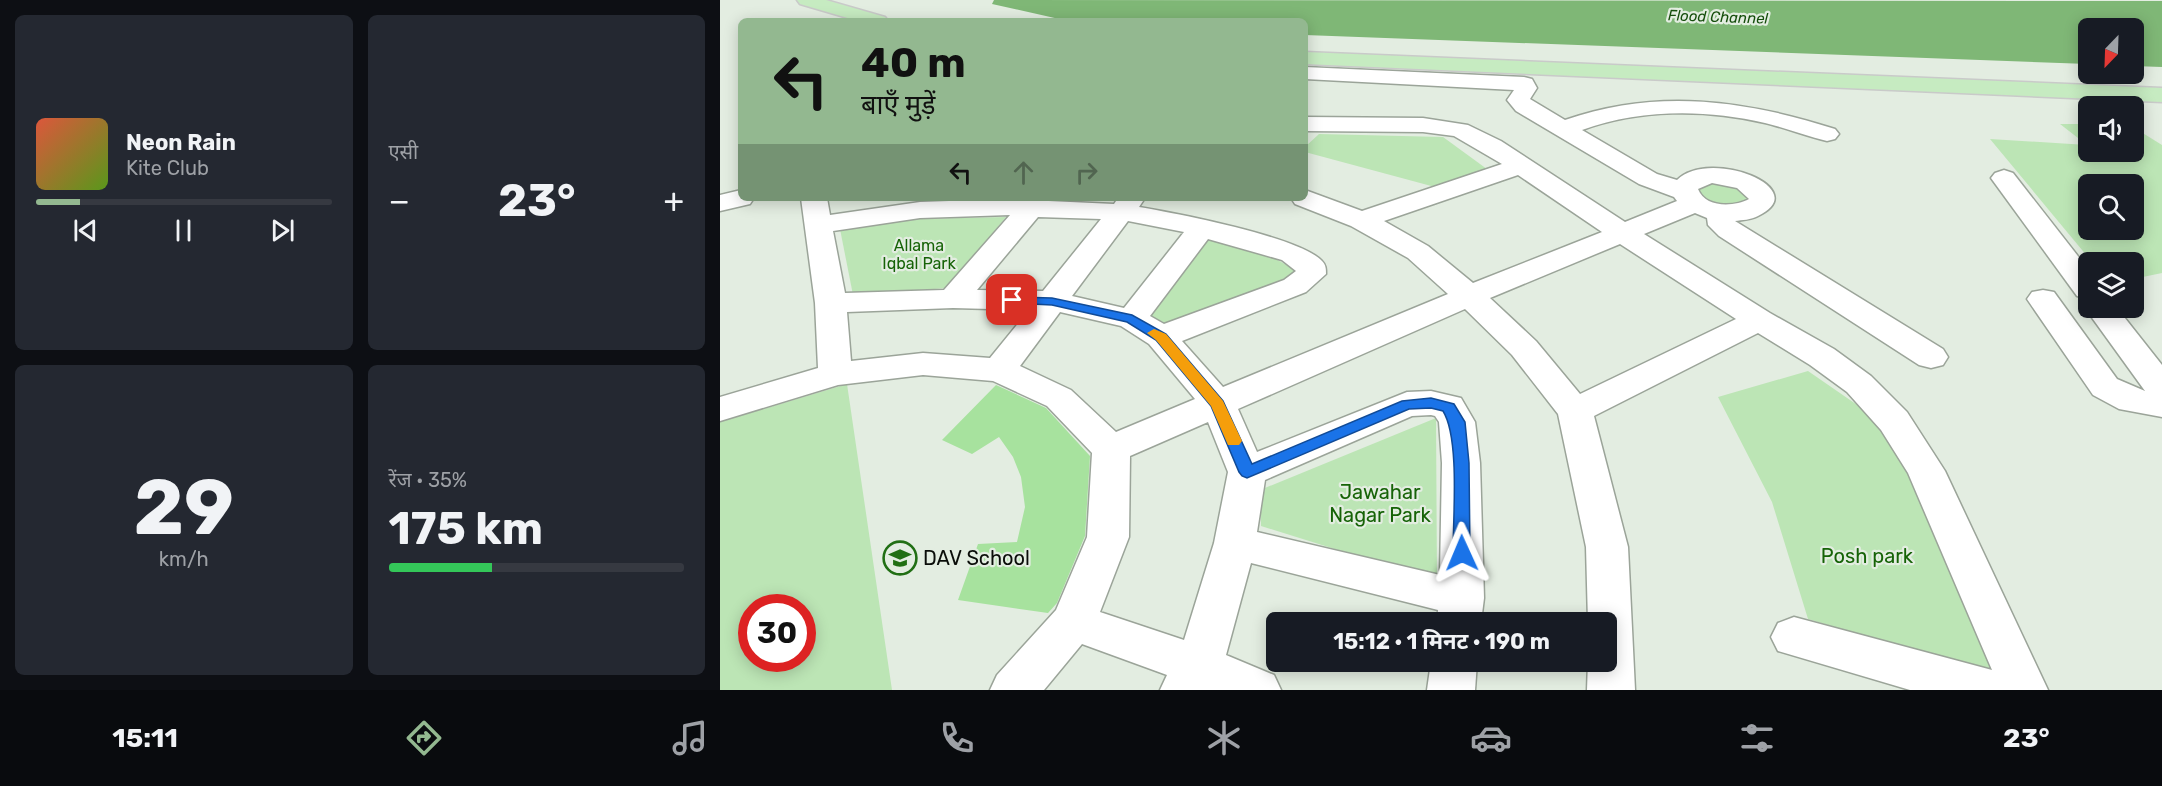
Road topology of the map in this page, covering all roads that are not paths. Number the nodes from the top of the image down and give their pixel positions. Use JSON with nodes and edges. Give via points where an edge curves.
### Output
{"nodes":[{"id":1,"x":806,"y":0,"type":"edge"},
{"id":2,"x":868,"y":18,"type":"edge"},
{"id":3,"x":1308,"y":58,"type":"edge"},
{"id":4,"x":1308,"y":74,"type":"edge"},
{"id":5,"x":2162,"y":95,"type":"edge"},
{"id":6,"x":1308,"y":124,"type":"edge"},
{"id":7,"x":1562,"y":129,"type":"junction"},
{"id":8,"x":1827,"y":134,"type":"dead end"},
{"id":9,"x":1522,"y":165,"type":"junction"},
{"id":10,"x":2004,"y":178,"type":"dead end"},
{"id":11,"x":738,"y":199,"type":"edge"},
{"id":12,"x":1308,"y":200,"type":"edge"},
{"id":13,"x":720,"y":203,"type":"edge"},
{"id":14,"x":1699,"y":203,"type":"junction"},
{"id":15,"x":1127,"y":205,"type":"edge"},
{"id":16,"x":1031,"y":208,"type":"junction"},
{"id":17,"x":815,"y":211,"type":"edge"},
{"id":18,"x":1361,"y":220,"type":"junction"},
{"id":19,"x":1202,"y":228,"type":"junction"},
{"id":20,"x":1624,"y":234,"type":"junction"},
{"id":21,"x":2078,"y":277,"type":"edge"},
{"id":22,"x":1470,"y":296,"type":"junction"},
{"id":23,"x":953,"y":299,"type":"junction"},
{"id":24,"x":2043,"y":299,"type":"dead end"},
{"id":25,"x":1052,"y":302,"type":"junction"},
{"id":26,"x":831,"y":303,"type":"junction"},
{"id":27,"x":2109,"y":318,"type":"edge"},
{"id":28,"x":1759,"y":320,"type":"junction"},
{"id":29,"x":1146,"y":328,"type":"junction"},
{"id":30,"x":1931,"y":357,"type":"dead end"},
{"id":31,"x":999,"y":370,"type":"junction"},
{"id":32,"x":835,"y":374,"type":"junction"},
{"id":33,"x":2162,"y":389,"type":"edge"},
{"id":34,"x":1218,"y":404,"type":"junction"},
{"id":35,"x":2162,"y":405,"type":"edge"},
{"id":36,"x":720,"y":409,"type":"edge"},
{"id":37,"x":1575,"y":411,"type":"junction"},
{"id":38,"x":1111,"y":449,"type":"junction"},
{"id":39,"x":1247,"y":472,"type":"junction"},
{"id":40,"x":1235,"y":543,"type":"junction"},
{"id":41,"x":1461,"y":610,"type":"edge"},
{"id":42,"x":1073,"y":622,"type":"junction"},
{"id":43,"x":1794,"y":637,"type":"dead end"},
{"id":44,"x":1453,"y":672,"type":"edge"},
{"id":45,"x":1191,"y":678,"type":"edge"},
{"id":46,"x":1014,"y":690,"type":"edge"},
{"id":47,"x":1257,"y":690,"type":"edge"},
{"id":48,"x":1451,"y":690,"type":"edge"},
{"id":49,"x":1611,"y":690,"type":"edge"},
{"id":50,"x":1986,"y":690,"type":"edge"},
{"id":51,"x":2024,"y":690,"type":"edge"}],
"edges":[{"from":1,"to":2,"type":"main road"},
{"from":3,"to":5,"type":"main road"},
{"from":4,"to":7,"type":"street","via":[[1520,83],[1527,86],[1518,97],[1519,103]]},
{"from":6,"to":9,"type":"street","via":[[1407,124],[1460,130]]},
{"from":7,"to":8,"type":"street","via":[[1617,111],[1685,106],[1762,115]]},
{"from":7,"to":14,"type":"street","via":[[1648,179]]},
{"from":9,"to":18,"type":"street"},
{"from":9,"to":20,"type":"street"},
{"from":10,"to":21,"type":"street"},
{"from":11,"to":13,"type":"street"},
{"from":12,"to":18,"type":"street"},
{"from":14,"to":20,"type":"street"},
{"from":14,"to":30,"type":"street","via":[[1729,231]]},
{"from":15,"to":16,"type":"street"},
{"from":15,"to":19,"type":"street"},
{"from":15,"to":25,"type":"street"},
{"from":16,"to":17,"type":"street"},
{"from":16,"to":23,"type":"street"},
{"from":17,"to":26,"type":"street"},
{"from":18,"to":22,"type":"street","via":[[1418,252]]},
{"from":19,"to":29,"type":"street"},
{"from":19,"to":29,"type":"street","via":[[1292,254],[1311,266],[1311,274],[1283,292]]},
{"from":20,"to":22,"type":"street"},
{"from":20,"to":28,"type":"street"},
{"from":22,"to":34,"type":"street"},
{"from":22,"to":37,"type":"street","via":[[1524,348]]},
{"from":23,"to":25,"type":"street"},
{"from":23,"to":26,"type":"street"},
{"from":24,"to":35,"type":"street","via":[[2105,387],[2138,404]]},
{"from":25,"to":29,"type":"street"},
{"from":25,"to":31,"type":"street"},
{"from":26,"to":32,"type":"street"},
{"from":27,"to":33,"type":"street"},
{"from":28,"to":37,"type":"street"},
{"from":28,"to":51,"type":"street","via":[[1859,384],[1894,421],[1926,471]]},
{"from":29,"to":34,"type":"street"},
{"from":31,"to":32,"type":"street","via":[[923,364]]},
{"from":31,"to":38,"type":"street","via":[[1059,398]]},
{"from":32,"to":36,"type":"street"},
{"from":34,"to":38,"type":"street"},
{"from":34,"to":39,"type":"street"},
{"from":37,"to":49,"type":"street","via":[[1607,547]]},
{"from":38,"to":42,"type":"street","via":[[1108,537]]},
{"from":39,"to":40,"type":"street"},
{"from":39,"to":41,"type":"street","via":[[1407,404],[1448,407],[1458,422],[1461,463]]},
{"from":40,"to":41,"type":"street"},
{"from":40,"to":45,"type":"street","via":[[1221,597]]},
{"from":42,"to":45,"type":"street"},
{"from":42,"to":46,"type":"street"},
{"from":43,"to":50,"type":"street"},
{"from":44,"to":48,"type":"street"},
{"from":45,"to":47,"type":"street"}]}
